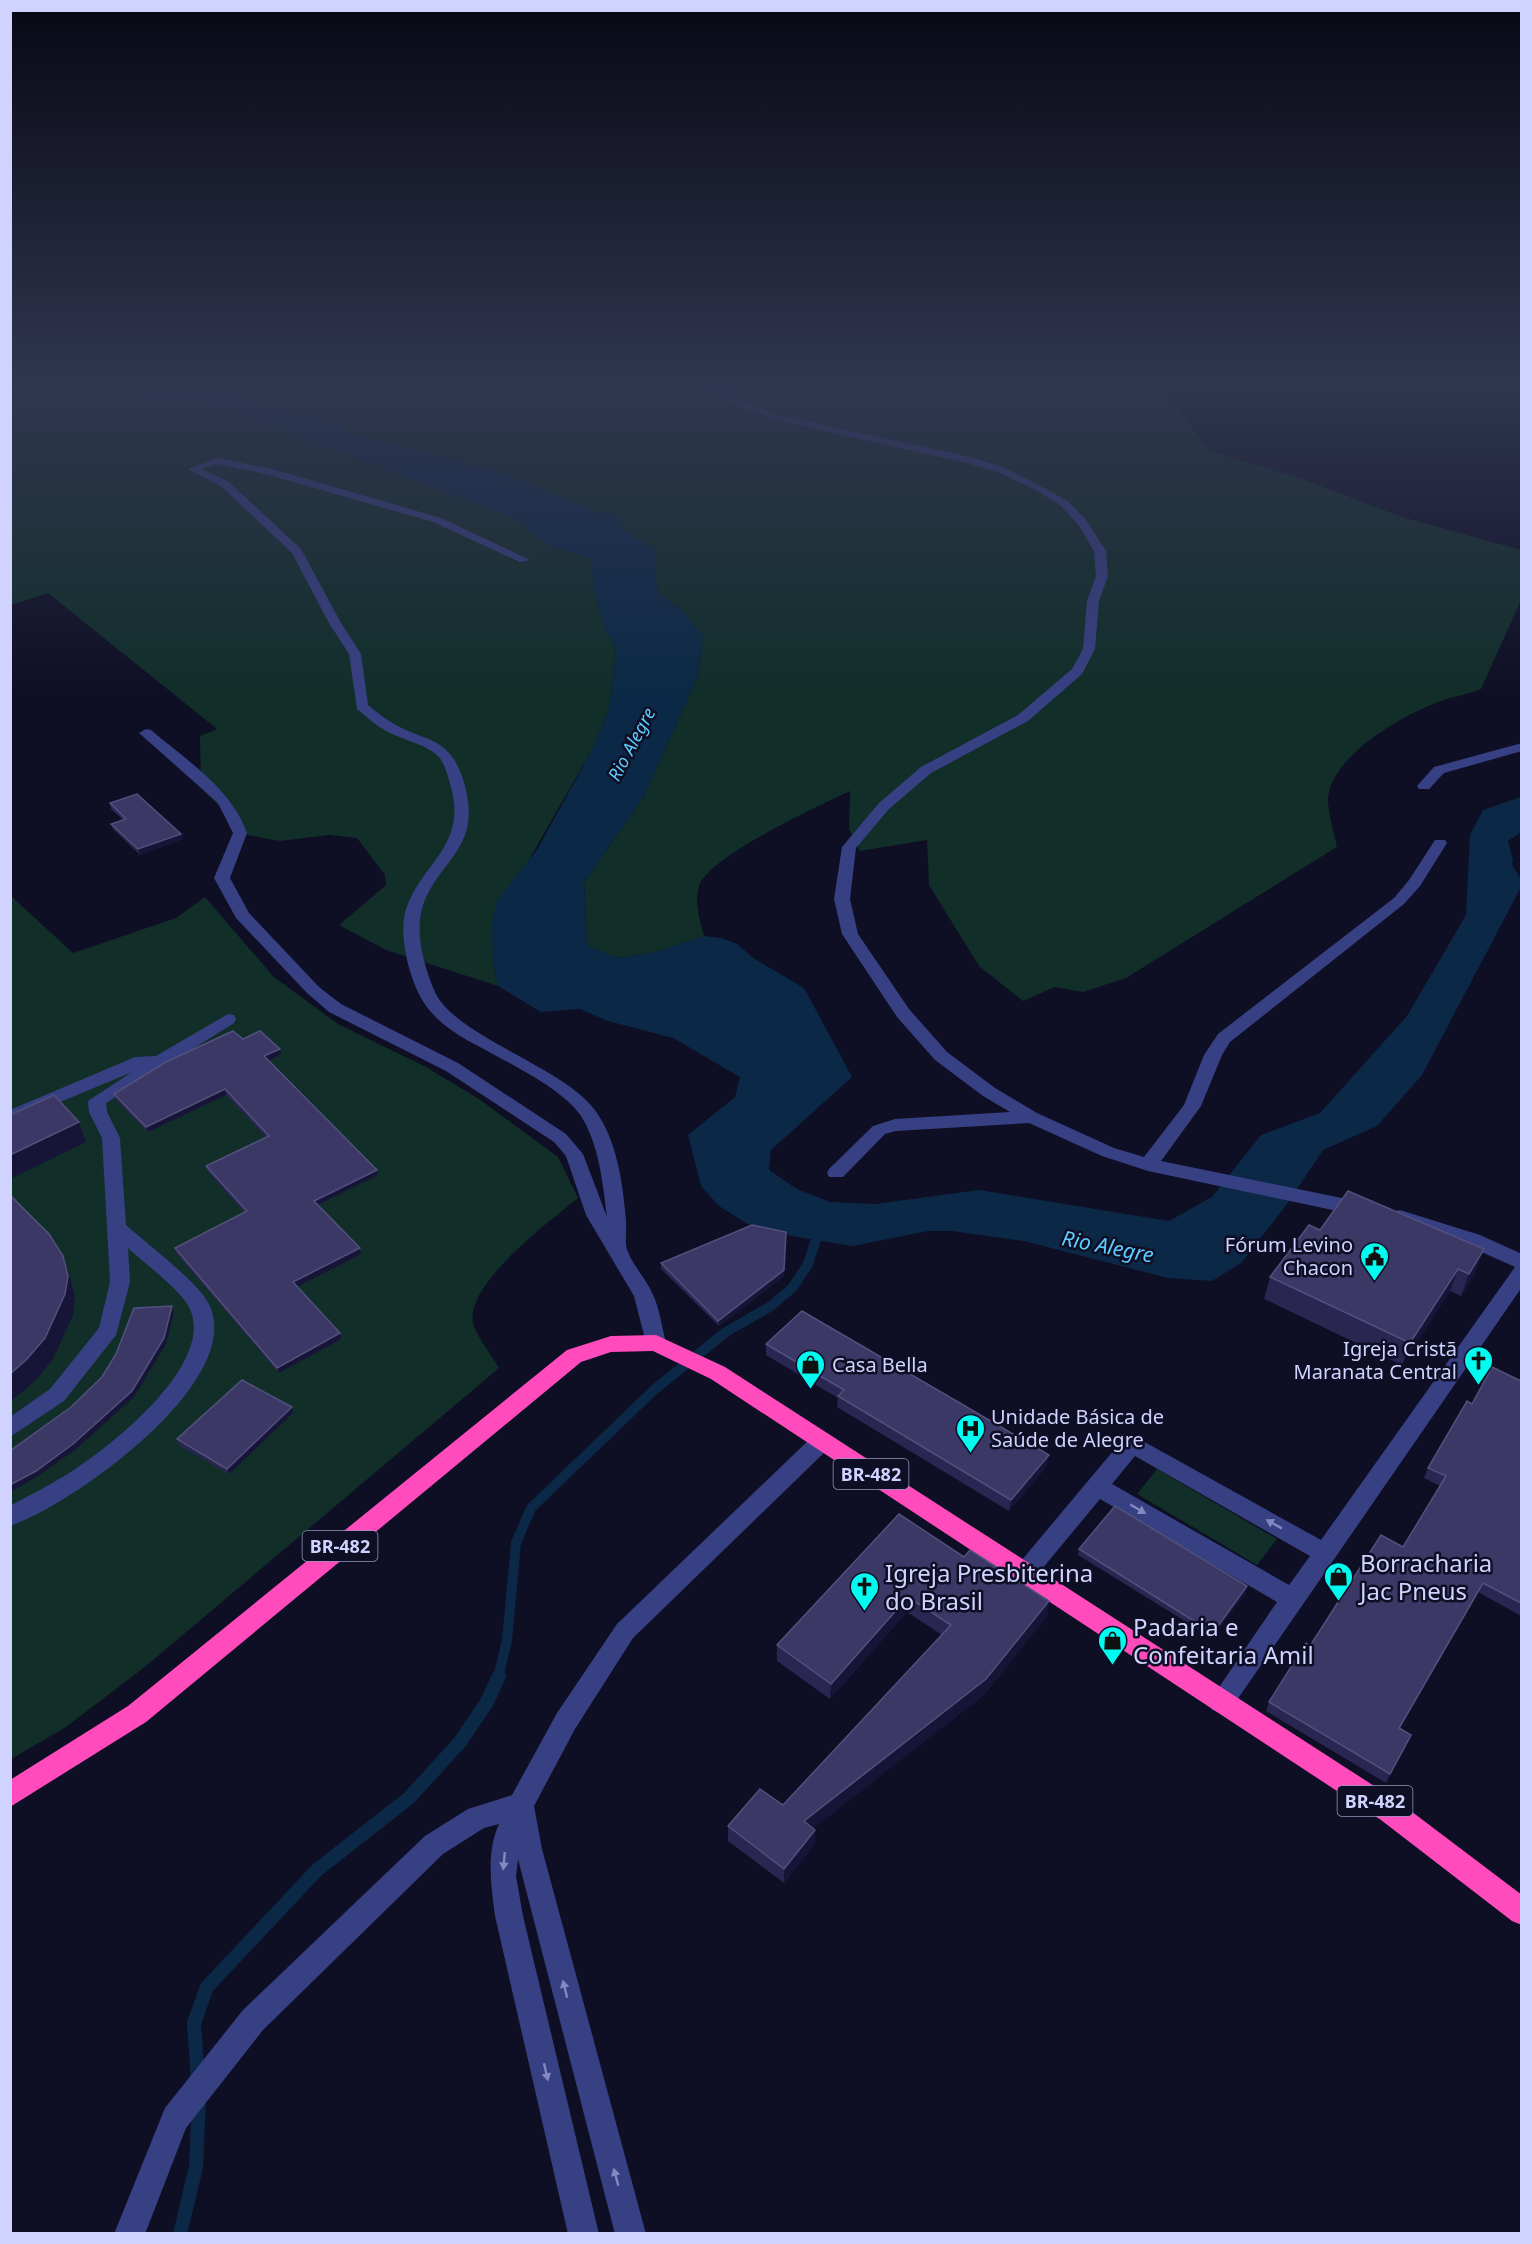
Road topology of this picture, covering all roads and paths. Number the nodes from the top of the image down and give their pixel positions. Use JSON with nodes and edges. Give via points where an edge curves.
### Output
{"nodes":[{"id":1,"x":227,"y":486,"type":"edge"},
{"id":2,"x":318,"y":486,"type":"edge"},
{"id":3,"x":1035,"y":486,"type":"edge"},
{"id":4,"x":524,"y":560,"type":"dead end"},
{"id":5,"x":146,"y":733,"type":"dead end"},
{"id":6,"x":1521,"y":747,"type":"edge"},
{"id":7,"x":1424,"y":786,"type":"dead end"},
{"id":8,"x":1440,"y":843,"type":"dead end"},
{"id":9,"x":228,"y":1019,"type":"dead end"},
{"id":10,"x":162,"y":1060,"type":"junction"},
{"id":11,"x":10,"y":1117,"type":"edge"},
{"id":12,"x":1031,"y":1117,"type":"junction"},
{"id":13,"x":1148,"y":1165,"type":"junction"},
{"id":14,"x":836,"y":1173,"type":"dead end"},
{"id":15,"x":117,"y":1228,"type":"junction"},
{"id":16,"x":616,"y":1254,"type":"junction"},
{"id":17,"x":1521,"y":1262,"type":"edge"},
{"id":18,"x":1521,"y":1271,"type":"edge"},
{"id":19,"x":656,"y":1343,"type":"junction"},
{"id":20,"x":10,"y":1430,"type":"edge"},
{"id":21,"x":822,"y":1442,"type":"junction"},
{"id":22,"x":1097,"y":1486,"type":"junction"},
{"id":23,"x":10,"y":1517,"type":"edge"},
{"id":24,"x":1325,"y":1553,"type":"junction"},
{"id":25,"x":1024,"y":1574,"type":"junction"},
{"id":26,"x":1292,"y":1599,"type":"junction"},
{"id":27,"x":1221,"y":1702,"type":"junction"},
{"id":28,"x":10,"y":1796,"type":"edge"},
{"id":29,"x":521,"y":1805,"type":"junction"},
{"id":30,"x":1521,"y":1912,"type":"edge"},
{"id":31,"x":129,"y":2234,"type":"edge"},
{"id":32,"x":584,"y":2234,"type":"edge"},
{"id":33,"x":631,"y":2234,"type":"edge"}],
"edges":[{"from":1,"to":16,"type":"street","via":[[297,551],[355,654],[362,706],[395,730],[428,743],[443,753],[451,765],[461,795],[462,822],[455,844],[414,911],[412,926],[421,976],[431,1000],[448,1020],[569,1094],[590,1115],[613,1196],[618,1228]]},
{"from":2,"to":4,"type":"street","via":[[436,520]]},
{"from":3,"to":12,"type":"street","via":[[1064,504],[1082,522],[1100,551],[1102,576],[1093,601],[1089,650],[1077,671],[1023,718],[926,770],[884,806],[849,847],[842,899],[850,934],[903,1012],[941,1056]]},
{"from":5,"to":16,"type":"street","via":[[223,800],[235,819],[240,833],[222,878],[242,915],[335,1008],[452,1067],[560,1138],[574,1154],[596,1215]]},
{"from":6,"to":7,"type":"street","via":[[1440,770]]},
{"from":8,"to":13,"type":"street","via":[[1399,901],[1224,1038],[1192,1106]]},
{"from":9,"to":10,"type":"street"},
{"from":10,"to":11,"type":"street","via":[[141,1060]]},
{"from":10,"to":15,"type":"street","via":[[97,1101],[111,1138]]},
{"from":12,"to":13,"type":"street","via":[[1108,1152]]},
{"from":12,"to":14,"type":"street","via":[[895,1125],[879,1130]]},
{"from":13,"to":17,"type":"street","via":[[1400,1217]]},
{"from":15,"to":20,"type":"street","via":[[120,1282],[109,1329],[57,1395]]},
{"from":15,"to":23,"type":"street","via":[[200,1306],[204,1339],[186,1381],[147,1424],[86,1474]]},
{"from":16,"to":19,"type":"street","via":[[644,1296]]},
{"from":18,"to":24,"type":"street"},
{"from":19,"to":21,"type":"highway","number":"BR-482","via":[[718,1373]]},
{"from":19,"to":28,"type":"highway","number":"BR-482","via":[[610,1344],[574,1356],[137,1714]]},
{"from":21,"to":25,"type":"highway","number":"BR-482"},
{"from":21,"to":29,"type":"street","via":[[625,1631],[566,1721]]},
{"from":24,"to":22,"type":"street","one_way":true,"via":[[1132,1444]]},
{"from":22,"to":25,"type":"street"},
{"from":22,"to":26,"type":"street","one_way":true},
{"from":24,"to":26,"type":"street"},
{"from":25,"to":27,"type":"highway","number":"BR-482"},
{"from":26,"to":27,"type":"street"},
{"from":27,"to":30,"type":"highway","number":"BR-482","via":[[1390,1811]]},
{"from":29,"to":31,"type":"street","via":[[477,1818],[434,1845],[253,2020],[175,2118]]},
{"from":29,"to":32,"type":"street","one_way":true,"via":[[508,1834],[503,1876]]},
{"from":33,"to":29,"type":"street","one_way":true,"via":[[529,1850]]}]}
